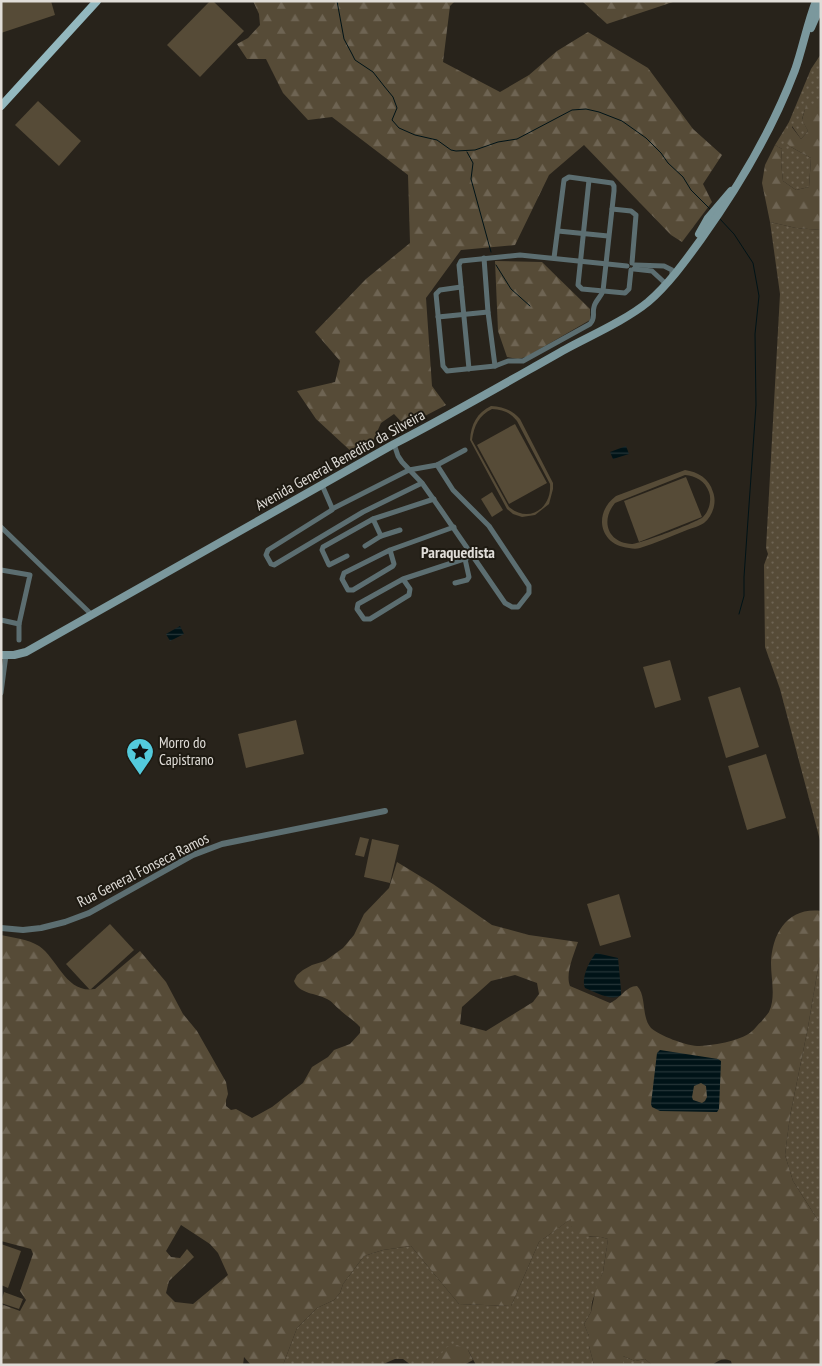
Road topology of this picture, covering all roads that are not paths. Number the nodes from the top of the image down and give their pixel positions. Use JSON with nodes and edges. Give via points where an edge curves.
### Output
{"nodes":[{"id":1,"x":97,"y":1,"type":"edge"},
{"id":2,"x":816,"y":1,"type":"edge"},
{"id":3,"x":821,"y":5,"type":"edge"},
{"id":4,"x":818,"y":15,"type":"edge"},
{"id":5,"x":802,"y":46,"type":"junction"},
{"id":6,"x":1,"y":106,"type":"edge"},
{"id":7,"x":589,"y":180,"type":"junction"},
{"id":8,"x":612,"y":209,"type":"junction"},
{"id":9,"x":558,"y":231,"type":"junction"},
{"id":10,"x":583,"y":234,"type":"junction"},
{"id":11,"x":608,"y":236,"type":"junction"},
{"id":12,"x":484,"y":258,"type":"junction"},
{"id":13,"x":554,"y":258,"type":"junction"},
{"id":14,"x":580,"y":261,"type":"junction"},
{"id":15,"x":606,"y":264,"type":"junction"},
{"id":16,"x":632,"y":266,"type":"junction"},
{"id":17,"x":669,"y":278,"type":"junction"},
{"id":18,"x":461,"y":287,"type":"junction"},
{"id":19,"x":602,"y":291,"type":"junction"},
{"id":20,"x":488,"y":312,"type":"junction"},
{"id":21,"x":463,"y":315,"type":"junction"},
{"id":22,"x":438,"y":317,"type":"junction"},
{"id":23,"x":495,"y":366,"type":"junction"},
{"id":24,"x":469,"y":369,"type":"junction"},
{"id":25,"x":394,"y":444,"type":"junction"},
{"id":26,"x":465,"y":450,"type":"dead end"},
{"id":27,"x":436,"y":466,"type":"junction"},
{"id":28,"x":409,"y":470,"type":"junction"},
{"id":29,"x":422,"y":483,"type":"junction"},
{"id":30,"x":322,"y":485,"type":"junction"},
{"id":31,"x":434,"y":499,"type":"junction"},
{"id":32,"x":332,"y":509,"type":"junction"},
{"id":33,"x":373,"y":519,"type":"junction"},
{"id":34,"x":1,"y":527,"type":"edge"},
{"id":35,"x":454,"y":528,"type":"junction"},
{"id":36,"x":400,"y":530,"type":"dead end"},
{"id":37,"x":381,"y":536,"type":"junction"},
{"id":38,"x":365,"y":546,"type":"dead end"},
{"id":39,"x":390,"y":550,"type":"junction"},
{"id":40,"x":347,"y":556,"type":"dead end"},
{"id":41,"x":473,"y":556,"type":"junction"},
{"id":42,"x":465,"y":559,"type":"junction"},
{"id":43,"x":1,"y":570,"type":"edge"},
{"id":44,"x":403,"y":579,"type":"junction"},
{"id":45,"x":455,"y":583,"type":"dead end"},
{"id":46,"x":91,"y":614,"type":"junction"},
{"id":47,"x":1,"y":620,"type":"edge"},
{"id":48,"x":19,"y":624,"type":"junction"},
{"id":49,"x":18,"y":640,"type":"dead end"},
{"id":50,"x":8,"y":657,"type":"edge"},
{"id":51,"x":1,"y":693,"type":"edge"},
{"id":52,"x":385,"y":811,"type":"dead end"},
{"id":53,"x":1,"y":928,"type":"edge"}],
"edges":[{"from":1,"to":6,"type":"main road"},
{"from":2,"to":5,"type":"main road","name":"Avenida General Benedito da Silveira"},
{"from":3,"to":4,"type":"main road","name":"Avenida General Benedito da Silveira"},
{"from":4,"to":5,"type":"main road","name":"Avenida General Benedito da Silveira"},
{"from":5,"to":17,"type":"main road","name":"Avenida General Benedito da Silveira","via":[[772,124],[751,163]]},
{"from":7,"to":8,"type":"street","via":[[613,184]]},
{"from":7,"to":9,"type":"street","via":[[569,177],[564,180]]},
{"from":7,"to":10,"type":"street"},
{"from":8,"to":11,"type":"street"},
{"from":8,"to":16,"type":"street","via":[[631,211],[636,215]]},
{"from":9,"to":10,"type":"street"},
{"from":9,"to":13,"type":"street"},
{"from":10,"to":11,"type":"street"},
{"from":10,"to":14,"type":"street"},
{"from":11,"to":15,"type":"street"},
{"from":12,"to":13,"type":"street","via":[[520,255]]},
{"from":12,"to":18,"type":"street","via":[[460,262]]},
{"from":12,"to":20,"type":"street"},
{"from":13,"to":14,"type":"street"},
{"from":14,"to":15,"type":"street"},
{"from":14,"to":19,"type":"street","via":[[578,285],[582,289]]},
{"from":15,"to":16,"type":"street"},
{"from":15,"to":19,"type":"street"},
{"from":16,"to":17,"type":"street"},
{"from":16,"to":17,"type":"street","via":[[664,266]]},
{"from":16,"to":19,"type":"street","via":[[626,292]]},
{"from":17,"to":25,"type":"main road","name":"Avenida General Benedito da Silveira","via":[[645,304],[617,321]]},
{"from":18,"to":21,"type":"street"},
{"from":18,"to":22,"type":"street","via":[[437,292]]},
{"from":19,"to":23,"type":"street","via":[[594,305],[594,318],[590,324],[528,359]]},
{"from":20,"to":21,"type":"street"},
{"from":20,"to":23,"type":"street"},
{"from":21,"to":22,"type":"street"},
{"from":21,"to":24,"type":"street"},
{"from":22,"to":24,"type":"street","via":[[443,368],[449,372]]},
{"from":23,"to":24,"type":"street"},
{"from":25,"to":28,"type":"street","via":[[398,456]]},
{"from":25,"to":30,"type":"main road","name":"Avenida General Benedito da Silveira"},
{"from":26,"to":27,"type":"street"},
{"from":27,"to":28,"type":"street"},
{"from":27,"to":41,"type":"street","via":[[489,526],[529,586],[529,593],[518,607],[505,603]]},
{"from":28,"to":29,"type":"street"},
{"from":28,"to":32,"type":"street"},
{"from":29,"to":31,"type":"street"},
{"from":29,"to":32,"type":"street","via":[[271,564],[266,555],[268,550]]},
{"from":30,"to":32,"type":"street"},
{"from":30,"to":46,"type":"main road","name":"Avenida General Benedito da Silveira"},
{"from":31,"to":33,"type":"street"},
{"from":31,"to":35,"type":"street"},
{"from":33,"to":37,"type":"street"},
{"from":33,"to":40,"type":"street","via":[[322,550],[329,565]]},
{"from":34,"to":46,"type":"street"},
{"from":35,"to":39,"type":"street"},
{"from":35,"to":41,"type":"street"},
{"from":36,"to":37,"type":"street"},
{"from":37,"to":38,"type":"street"},
{"from":39,"to":39,"type":"street","via":[[344,573],[342,579],[348,590],[393,566]]},
{"from":41,"to":42,"type":"street"},
{"from":42,"to":44,"type":"street"},
{"from":42,"to":45,"type":"street","via":[[469,577]]},
{"from":43,"to":48,"type":"street","via":[[30,575]]},
{"from":44,"to":44,"type":"street","via":[[358,604],[357,609],[364,618],[370,619],[409,595],[410,589]]},
{"from":46,"to":50,"type":"main road","name":"Avenida General Benedito da Silveira"},
{"from":47,"to":48,"type":"street"},
{"from":48,"to":49,"type":"street"},
{"from":50,"to":51,"type":"street"},
{"from":52,"to":53,"type":"street","name":"Rua General Fonseca Ramos","via":[[222,844],[193,855],[89,913],[41,928]]}]}
